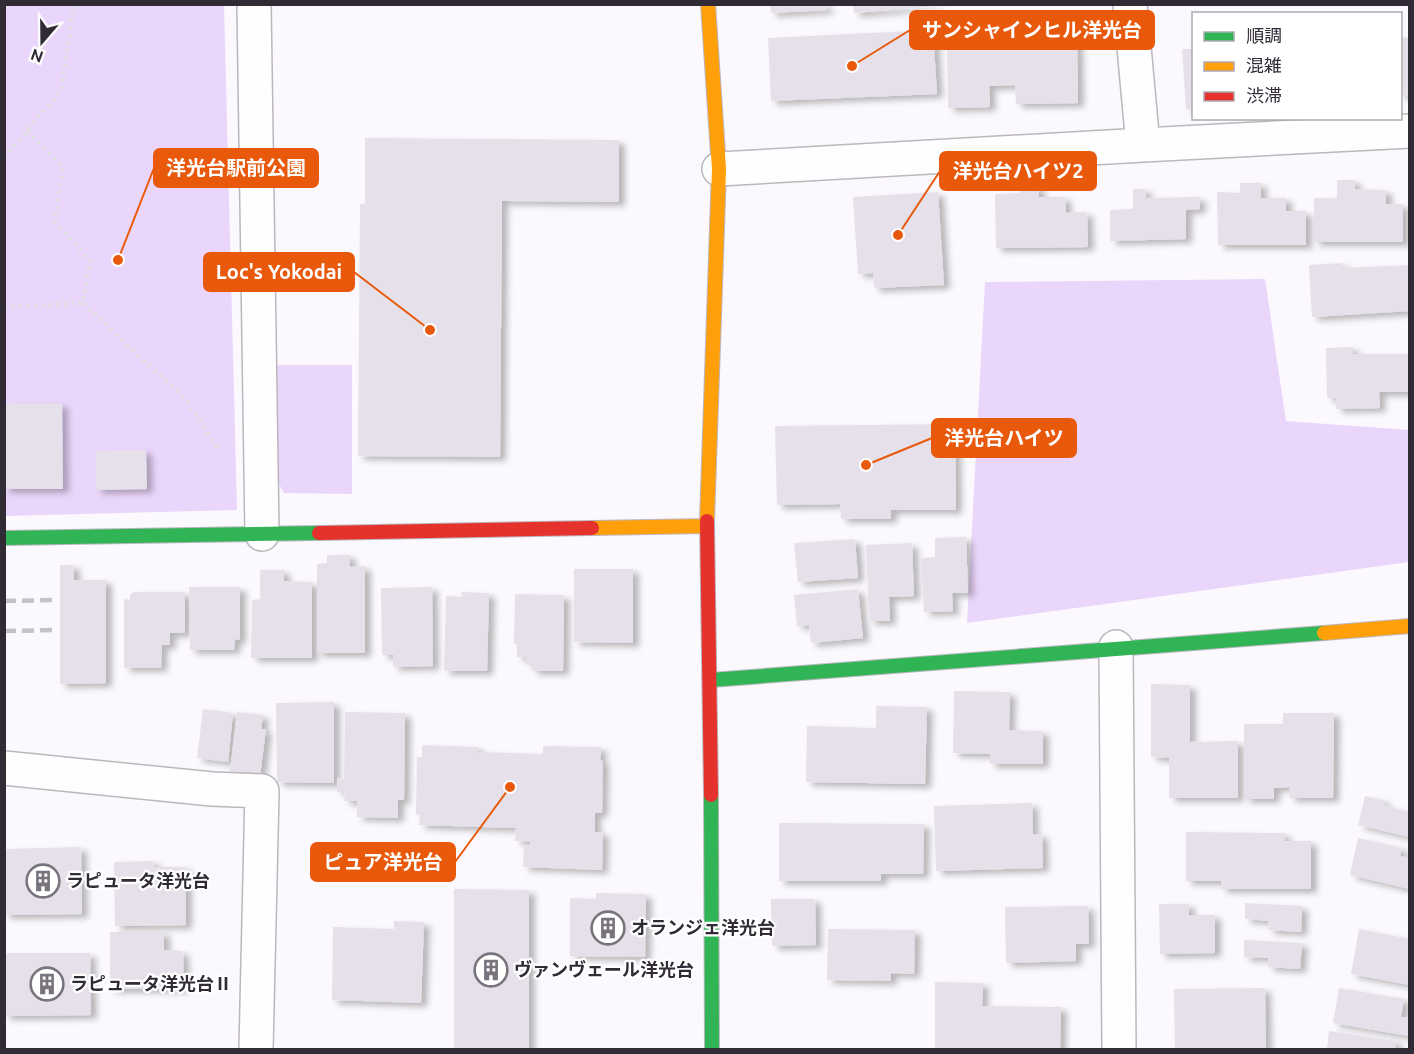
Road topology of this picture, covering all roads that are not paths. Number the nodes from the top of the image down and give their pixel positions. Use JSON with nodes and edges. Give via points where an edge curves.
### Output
{"nodes":[{"id":1,"x":254,"y":4,"type":"edge"},
{"id":2,"x":708,"y":4,"type":"edge"},
{"id":3,"x":1130,"y":4,"type":"edge"},
{"id":4,"x":1410,"y":131,"type":"edge"},
{"id":5,"x":1143,"y":145,"type":"junction"},
{"id":6,"x":718,"y":169,"type":"junction"},
{"id":7,"x":707,"y":526,"type":"junction"},
{"id":8,"x":262,"y":534,"type":"junction"},
{"id":9,"x":4,"y":538,"type":"edge"},
{"id":10,"x":1410,"y":626,"type":"edge"},
{"id":11,"x":1116,"y":647,"type":"junction"},
{"id":12,"x":711,"y":680,"type":"junction"},
{"id":13,"x":4,"y":768,"type":"edge"},
{"id":14,"x":256,"y":1050,"type":"edge"},
{"id":15,"x":712,"y":1050,"type":"edge"},
{"id":16,"x":1119,"y":1050,"type":"edge"}],
"edges":[{"from":1,"to":8,"type":"street"},
{"from":2,"to":6,"type":"street"},
{"from":3,"to":5,"type":"street"},
{"from":4,"to":5,"type":"street"},
{"from":5,"to":6,"type":"street"},
{"from":6,"to":7,"type":"street"},
{"from":7,"to":8,"type":"street"},
{"from":7,"to":12,"type":"street"},
{"from":8,"to":9,"type":"street"},
{"from":10,"to":11,"type":"street"},
{"from":11,"to":12,"type":"street"},
{"from":11,"to":16,"type":"street"},
{"from":12,"to":15,"type":"street"},
{"from":13,"to":14,"type":"street","via":[[262,791]]}]}
